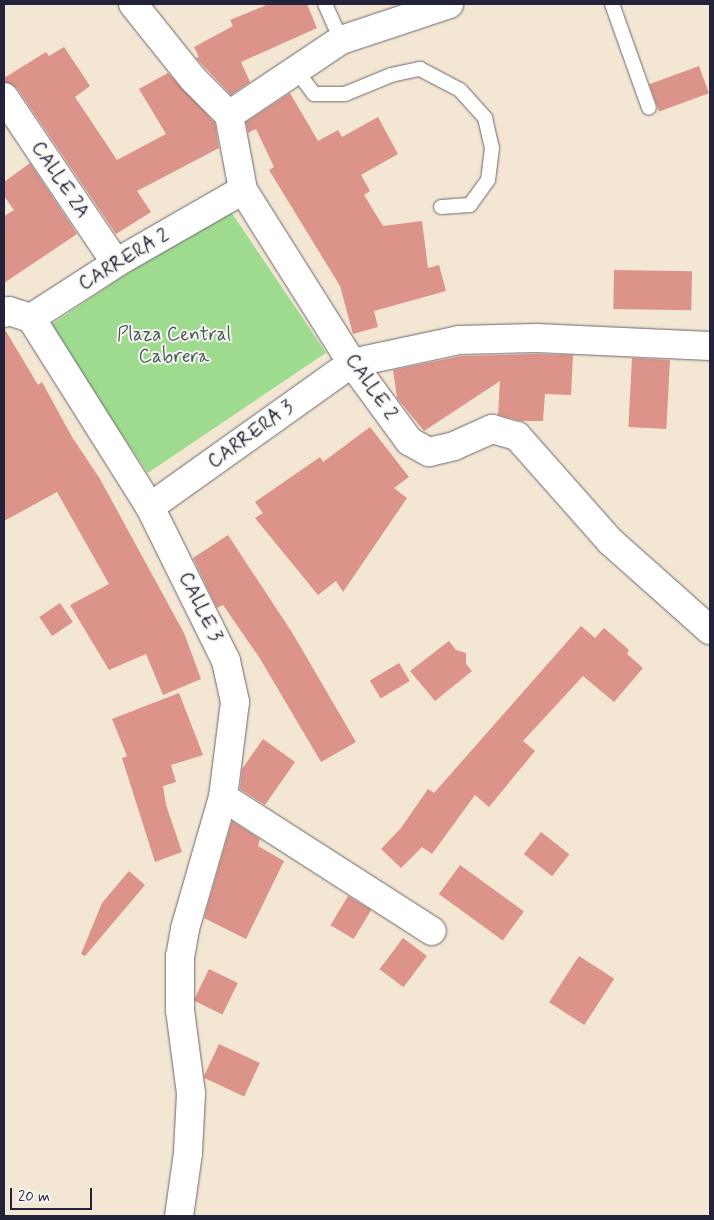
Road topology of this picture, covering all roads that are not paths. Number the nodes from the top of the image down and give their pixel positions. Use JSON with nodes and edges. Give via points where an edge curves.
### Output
{"nodes":[{"id":1,"x":133,"y":4,"type":"edge"},
{"id":2,"x":325,"y":4,"type":"edge"},
{"id":3,"x":449,"y":4,"type":"edge"},
{"id":4,"x":612,"y":4,"type":"edge"},
{"id":5,"x":341,"y":40,"type":"junction"},
{"id":6,"x":296,"y":70,"type":"junction"},
{"id":7,"x":4,"y":97,"type":"edge"},
{"id":8,"x":649,"y":108,"type":"dead end"},
{"id":9,"x":229,"y":115,"type":"junction"},
{"id":10,"x":243,"y":190,"type":"junction"},
{"id":11,"x":441,"y":207,"type":"dead end"},
{"id":12,"x":116,"y":263,"type":"junction"},
{"id":13,"x":4,"y":313,"type":"edge"},
{"id":14,"x":31,"y":318,"type":"junction"},
{"id":15,"x":710,"y":346,"type":"edge"},
{"id":16,"x":352,"y":363,"type":"junction"},
{"id":17,"x":150,"y":507,"type":"junction"},
{"id":18,"x":710,"y":630,"type":"edge"},
{"id":19,"x":223,"y":797,"type":"junction"},
{"id":20,"x":432,"y":931,"type":"dead end"},
{"id":21,"x":178,"y":1216,"type":"edge"}],
"edges":[{"from":1,"to":9,"type":"street","via":[[193,79]]},
{"from":2,"to":5,"type":"lane"},
{"from":3,"to":5,"type":"street"},
{"from":4,"to":8,"type":"lane"},
{"from":5,"to":6,"type":"street"},
{"from":6,"to":9,"type":"street"},
{"from":6,"to":11,"type":"lane","via":[[314,94],[346,94],[391,75],[420,69],[460,90],[484,118],[492,148],[488,180],[470,205]]},
{"from":7,"to":12,"type":"street","name":"CALLE 2A"},
{"from":9,"to":10,"type":"street","name":"CALLE 2"},
{"from":10,"to":12,"type":"street","name":"CARRERA 2"},
{"from":10,"to":16,"type":"street","name":"CALLE 2"},
{"from":12,"to":14,"type":"street","name":"CARRERA 2"},
{"from":13,"to":14,"type":"street","via":[[10,311]]},
{"from":14,"to":17,"type":"street","name":"CALLE 3"},
{"from":15,"to":16,"type":"street","via":[[536,338],[459,340]]},
{"from":16,"to":17,"type":"street","name":"CARRERA 3"},
{"from":16,"to":18,"type":"street","name":"CALLE 2","via":[[409,441],[428,452],[454,446],[492,429],[516,436],[610,541]]},
{"from":17,"to":19,"type":"street","name":"CALLE 3","via":[[226,661],[235,702]]},
{"from":19,"to":20,"type":"street"},
{"from":19,"to":21,"type":"street","name":"CALLE 3","via":[[180,956],[180,1010],[191,1093],[188,1153]]}]}
